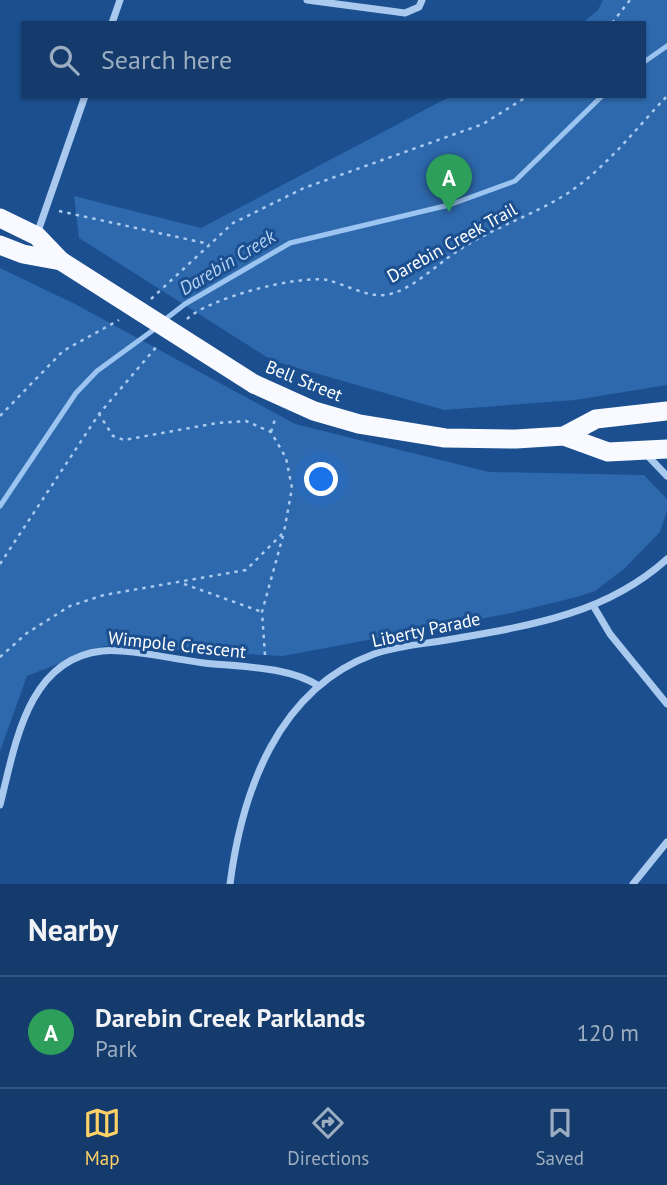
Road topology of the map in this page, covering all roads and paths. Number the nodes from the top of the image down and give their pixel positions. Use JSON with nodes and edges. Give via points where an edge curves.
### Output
{"nodes":[{"id":1,"x":120,"y":0,"type":"edge"},
{"id":2,"x":307,"y":0,"type":"edge"},
{"id":3,"x":422,"y":0,"type":"edge"},
{"id":4,"x":630,"y":0,"type":"edge"},
{"id":5,"x":113,"y":21,"type":"edge"},
{"id":6,"x":613,"y":21,"type":"edge"},
{"id":7,"x":667,"y":96,"type":"edge"},
{"id":8,"x":84,"y":98,"type":"edge"},
{"id":9,"x":525,"y":98,"type":"edge"},
{"id":10,"x":46,"y":208,"type":"junction"},
{"id":11,"x":0,"y":218,"type":"edge"},
{"id":12,"x":37,"y":236,"type":"junction"},
{"id":13,"x":209,"y":244,"type":"junction"},
{"id":14,"x":0,"y":245,"type":"edge"},
{"id":15,"x":61,"y":261,"type":"junction"},
{"id":16,"x":149,"y":300,"type":"dead end"},
{"id":17,"x":128,"y":314,"type":"dead end"},
{"id":18,"x":185,"y":320,"type":"dead end"},
{"id":19,"x":158,"y":345,"type":"dead end"},
{"id":20,"x":667,"y":411,"type":"edge"},
{"id":21,"x":99,"y":414,"type":"junction"},
{"id":22,"x":0,"y":415,"type":"edge"},
{"id":23,"x":276,"y":416,"type":"dead end"},
{"id":24,"x":271,"y":432,"type":"junction"},
{"id":25,"x":564,"y":436,"type":"junction"},
{"id":26,"x":642,"y":449,"type":"junction"},
{"id":27,"x":667,"y":449,"type":"edge"},
{"id":28,"x":667,"y":476,"type":"edge"},
{"id":29,"x":284,"y":532,"type":"junction"},
{"id":30,"x":667,"y":559,"type":"edge"},
{"id":31,"x":0,"y":564,"type":"edge"},
{"id":32,"x":181,"y":583,"type":"junction"},
{"id":33,"x":594,"y":607,"type":"junction"},
{"id":34,"x":262,"y":612,"type":"junction"},
{"id":35,"x":0,"y":657,"type":"edge"},
{"id":36,"x":266,"y":671,"type":"junction"},
{"id":37,"x":319,"y":686,"type":"junction"},
{"id":38,"x":667,"y":704,"type":"edge"},
{"id":39,"x":0,"y":805,"type":"edge"},
{"id":40,"x":667,"y":842,"type":"edge"},
{"id":41,"x":230,"y":884,"type":"edge"},
{"id":42,"x":633,"y":884,"type":"edge"}],
"edges":[{"from":1,"to":5,"type":"street"},
{"from":2,"to":3,"type":"street","via":[[405,13],[419,7]]},
{"from":4,"to":6,"type":"path"},
{"from":7,"to":18,"type":"path","name":"Darebin Creek Trail","via":[[605,162],[562,197],[459,250],[407,286],[383,295],[325,280],[293,281],[219,302]]},
{"from":8,"to":10,"type":"street"},
{"from":9,"to":13,"type":"path","via":[[483,124],[304,188],[233,223]]},
{"from":10,"to":12,"type":"street"},
{"from":10,"to":13,"type":"path"},
{"from":11,"to":12,"type":"highway","name":"Bell Street"},
{"from":12,"to":15,"type":"highway","name":"Bell Street"},
{"from":13,"to":16,"type":"path"},
{"from":14,"to":15,"type":"highway","name":"Bell Street"},
{"from":15,"to":25,"type":"highway","name":"Bell Street","bridge":true,"via":[[254,383],[314,411],[398,433],[481,440]]},
{"from":17,"to":22,"type":"path","via":[[63,351]]},
{"from":19,"to":21,"type":"path"},
{"from":20,"to":25,"type":"highway","name":"Bell Street","via":[[596,419]]},
{"from":21,"to":24,"type":"path","via":[[113,436],[124,440],[246,421]]},
{"from":21,"to":31,"type":"path"},
{"from":23,"to":24,"type":"path"},
{"from":24,"to":29,"type":"path","via":[[286,458],[292,488]]},
{"from":25,"to":26,"type":"highway","name":"Bell Street","via":[[608,452]]},
{"from":26,"to":27,"type":"highway","name":"Bell Street"},
{"from":26,"to":28,"type":"street"},
{"from":29,"to":32,"type":"path","via":[[246,570]]},
{"from":29,"to":34,"type":"path"},
{"from":30,"to":33,"type":"street","name":"Liberty Parade","via":[[647,577]]},
{"from":32,"to":34,"type":"path"},
{"from":32,"to":35,"type":"path","via":[[104,595],[70,606]]},
{"from":33,"to":37,"type":"street","name":"Liberty Parade","via":[[526,626],[376,653],[345,666]]},
{"from":33,"to":38,"type":"street"},
{"from":34,"to":36,"type":"path"},
{"from":36,"to":37,"type":"street","name":"Wimpole Crescent","via":[[306,677]]},
{"from":36,"to":39,"type":"street","name":"Wimpole Crescent","via":[[103,651],[73,660],[43,682],[24,714]]},
{"from":37,"to":41,"type":"street","name":"Liberty Parade","via":[[299,705],[269,748],[250,799]]},
{"from":40,"to":42,"type":"street"}]}
